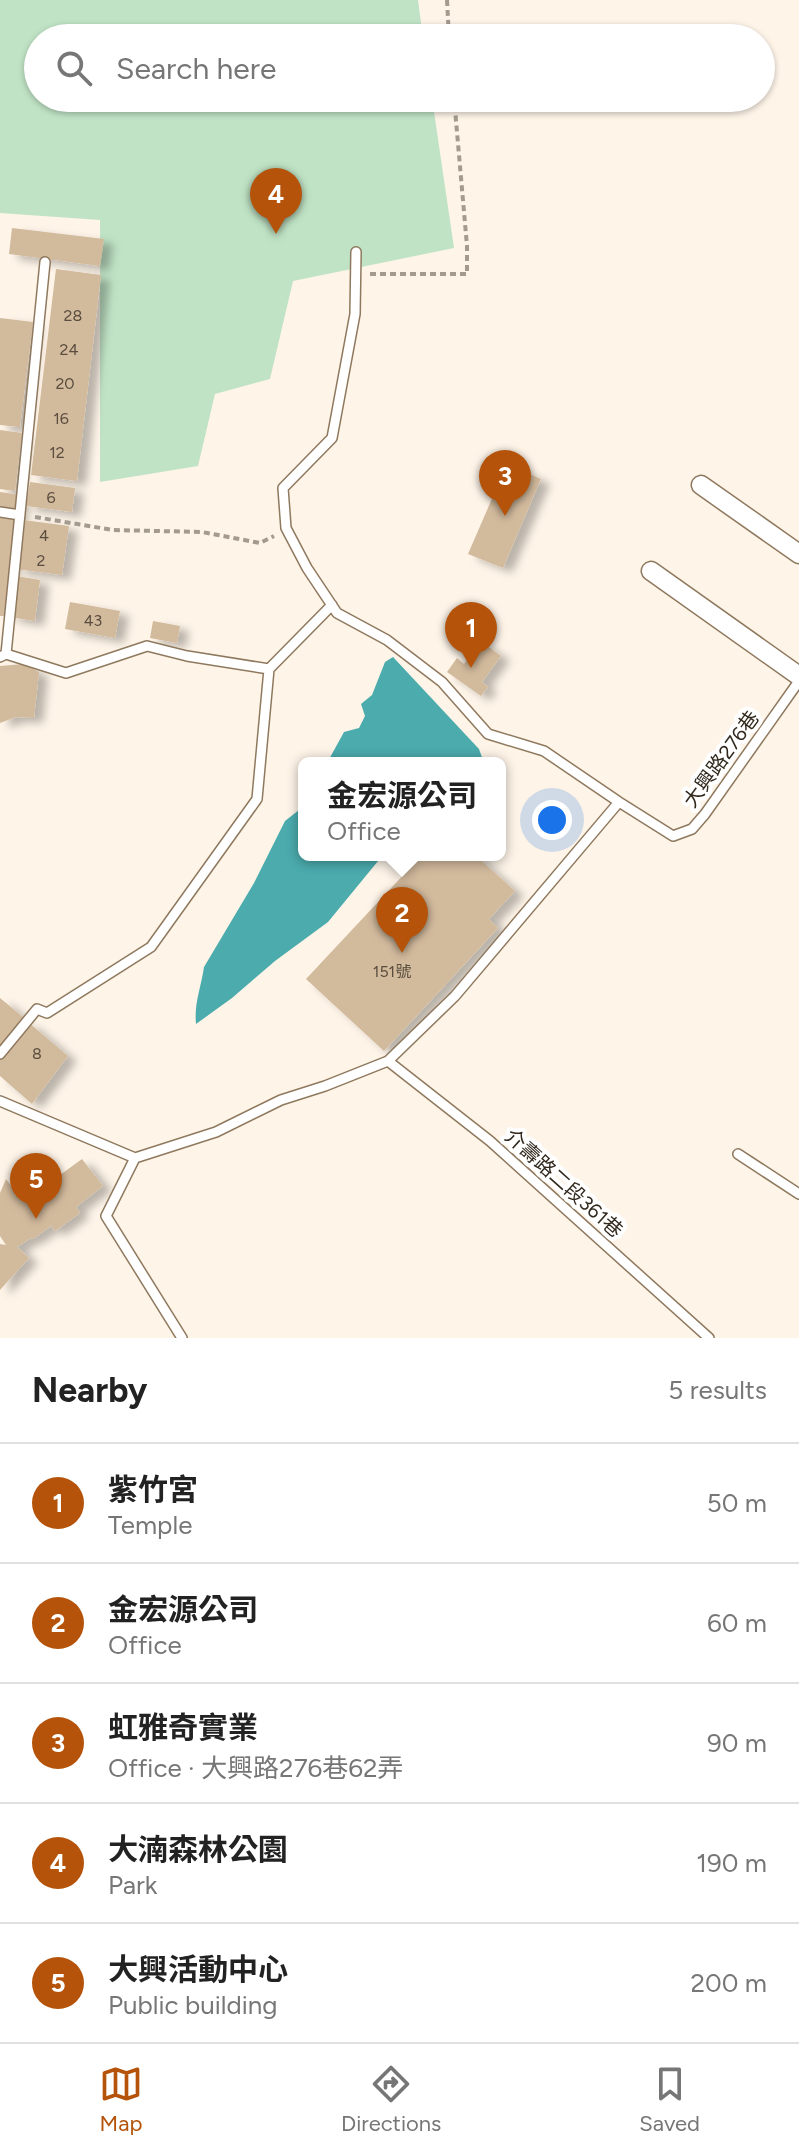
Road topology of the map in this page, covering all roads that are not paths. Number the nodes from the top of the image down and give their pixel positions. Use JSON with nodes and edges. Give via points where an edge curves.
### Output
{"nodes":[{"id":1,"x":356,"y":252,"type":"dead end"},
{"id":2,"x":45,"y":262,"type":"dead end"},
{"id":3,"x":701,"y":485,"type":"dead end"},
{"id":4,"x":0,"y":512,"type":"edge"},
{"id":5,"x":20,"y":515,"type":"junction"},
{"id":6,"x":799,"y":554,"type":"edge"},
{"id":7,"x":651,"y":571,"type":"dead end"},
{"id":8,"x":332,"y":605,"type":"junction"},
{"id":9,"x":3,"y":656,"type":"edge"},
{"id":10,"x":269,"y":669,"type":"junction"},
{"id":11,"x":799,"y":678,"type":"edge"},
{"id":12,"x":619,"y":802,"type":"junction"},
{"id":13,"x":0,"y":1054,"type":"edge"},
{"id":14,"x":388,"y":1061,"type":"junction"},
{"id":15,"x":0,"y":1101,"type":"edge"},
{"id":16,"x":738,"y":1154,"type":"dead end"},
{"id":17,"x":135,"y":1158,"type":"junction"},
{"id":18,"x":799,"y":1194,"type":"edge"},
{"id":19,"x":182,"y":1338,"type":"edge"},
{"id":20,"x":709,"y":1338,"type":"edge"}],
"edges":[{"from":1,"to":8,"type":"lane","via":[[355,314],[332,438],[283,488],[286,528]]},
{"from":2,"to":5,"type":"lane"},
{"from":3,"to":6,"type":"street"},
{"from":4,"to":5,"type":"lane"},
{"from":5,"to":9,"type":"lane"},
{"from":7,"to":11,"type":"street"},
{"from":8,"to":10,"type":"lane"},
{"from":8,"to":12,"type":"lane","via":[[442,682],[488,734],[544,751]]},
{"from":9,"to":10,"type":"lane","via":[[66,673],[147,646]]},
{"from":10,"to":13,"type":"lane","via":[[257,799],[151,947],[47,1013],[37,1009]]},
{"from":11,"to":12,"type":"lane","name":"大興路276巷","via":[[692,829],[673,836]]},
{"from":12,"to":14,"type":"lane","via":[[455,996]]},
{"from":14,"to":17,"type":"lane","via":[[281,1100],[216,1132]]},
{"from":14,"to":20,"type":"lane","name":"介壽路二段361巷","via":[[490,1141]]},
{"from":15,"to":17,"type":"lane"},
{"from":16,"to":18,"type":"lane"},
{"from":17,"to":19,"type":"lane","via":[[106,1216]]}]}
